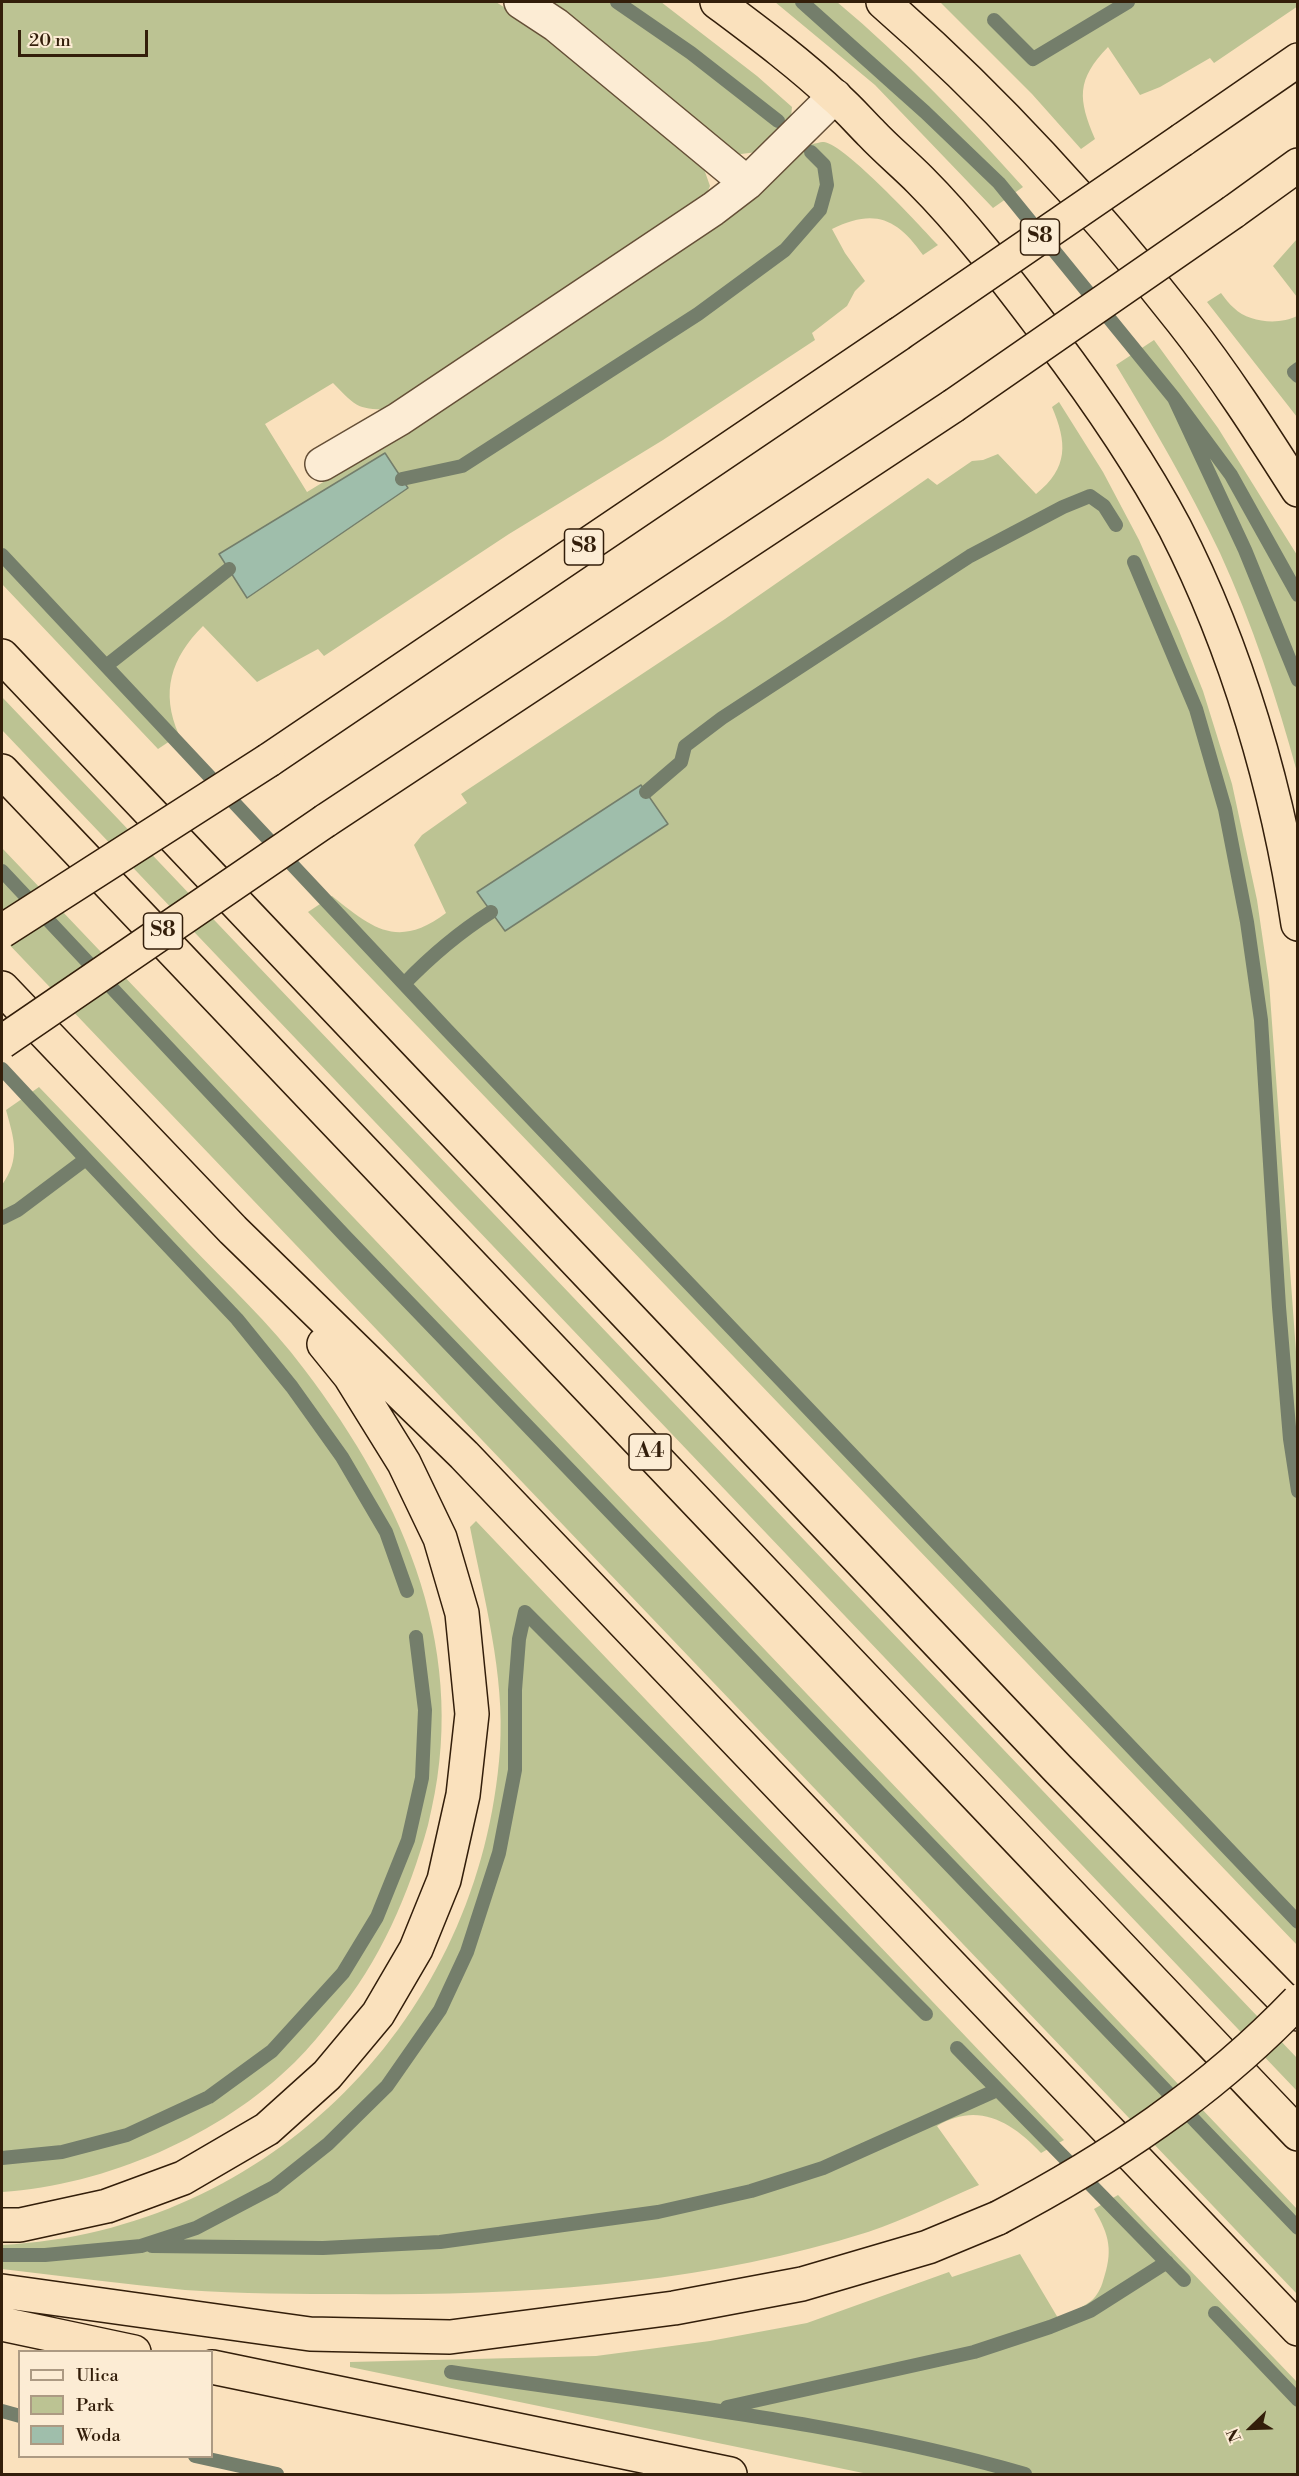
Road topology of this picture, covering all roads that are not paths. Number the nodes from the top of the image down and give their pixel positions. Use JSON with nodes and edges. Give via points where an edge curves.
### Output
{"nodes":[{"id":1,"x":521,"y":2,"type":"edge"},
{"id":2,"x":717,"y":2,"type":"edge"},
{"id":3,"x":883,"y":2,"type":"edge"},
{"id":4,"x":1298,"y":60,"type":"edge"},
{"id":5,"x":835,"y":96,"type":"junction"},
{"id":6,"x":1298,"y":165,"type":"edge"},
{"id":7,"x":747,"y":183,"type":"junction"},
{"id":8,"x":322,"y":464,"type":"dead end"},
{"id":9,"x":1298,"y":490,"type":"edge"},
{"id":10,"x":2,"y":656,"type":"edge"},
{"id":11,"x":2,"y":771,"type":"edge"},
{"id":12,"x":1298,"y":924,"type":"edge"},
{"id":13,"x":2,"y":931,"type":"edge"},
{"id":14,"x":2,"y":988,"type":"edge"},
{"id":15,"x":2,"y":1042,"type":"edge"},
{"id":16,"x":232,"y":1230,"type":"junction"},
{"id":17,"x":1298,"y":2001,"type":"edge"},
{"id":18,"x":1298,"y":2014,"type":"edge"},
{"id":19,"x":1298,"y":2134,"type":"edge"},
{"id":20,"x":2,"y":2226,"type":"edge"},
{"id":21,"x":2,"y":2291,"type":"edge"},
{"id":22,"x":2,"y":2324,"type":"edge"},
{"id":23,"x":1298,"y":2329,"type":"edge"},
{"id":24,"x":125,"y":2350,"type":"edge"},
{"id":25,"x":213,"y":2367,"type":"edge"},
{"id":26,"x":730,"y":2475,"type":"edge"}],
"edges":[{"from":1,"to":7,"type":"lane","via":[[556,25]]},
{"from":2,"to":5,"type":"highway"},
{"from":3,"to":9,"type":"highway","via":[[946,57],[1035,148],[1113,237],[1182,321]]},
{"from":4,"to":13,"type":"highway","number":"S8","bridge":true,"via":[[269,760]]},
{"from":5,"to":7,"type":"lane"},
{"from":5,"to":12,"type":"highway","via":[[920,181],[996,269],[1090,390],[1150,484],[1196,572],[1240,687],[1285,851]]},
{"from":6,"to":15,"type":"highway","number":"S8","bridge":true,"via":[[953,406],[325,821]]},
{"from":7,"to":8,"type":"lane","via":[[399,419]]},
{"from":10,"to":18,"type":"highway","via":[[1058,1769]]},
{"from":11,"to":19,"type":"highway","number":"A4"},
{"from":14,"to":16,"type":"highway"},
{"from":16,"to":20,"type":"highway","via":[[350,1376],[404,1463],[440,1538],[462,1613],[472,1714],[461,1805],[444,1880],[416,1949],[378,2014],[327,2075],[267,2128],[183,2178],[107,2206]]},
{"from":16,"to":23,"type":"highway","via":[[464,1455]]},
{"from":17,"to":21,"type":"highway","bridge":true,"via":[[1174,2112],[998,2218],[928,2247],[802,2284],[674,2308],[450,2337],[310,2334]]},
{"from":22,"to":24,"type":"highway"},
{"from":25,"to":26,"type":"highway"}]}
